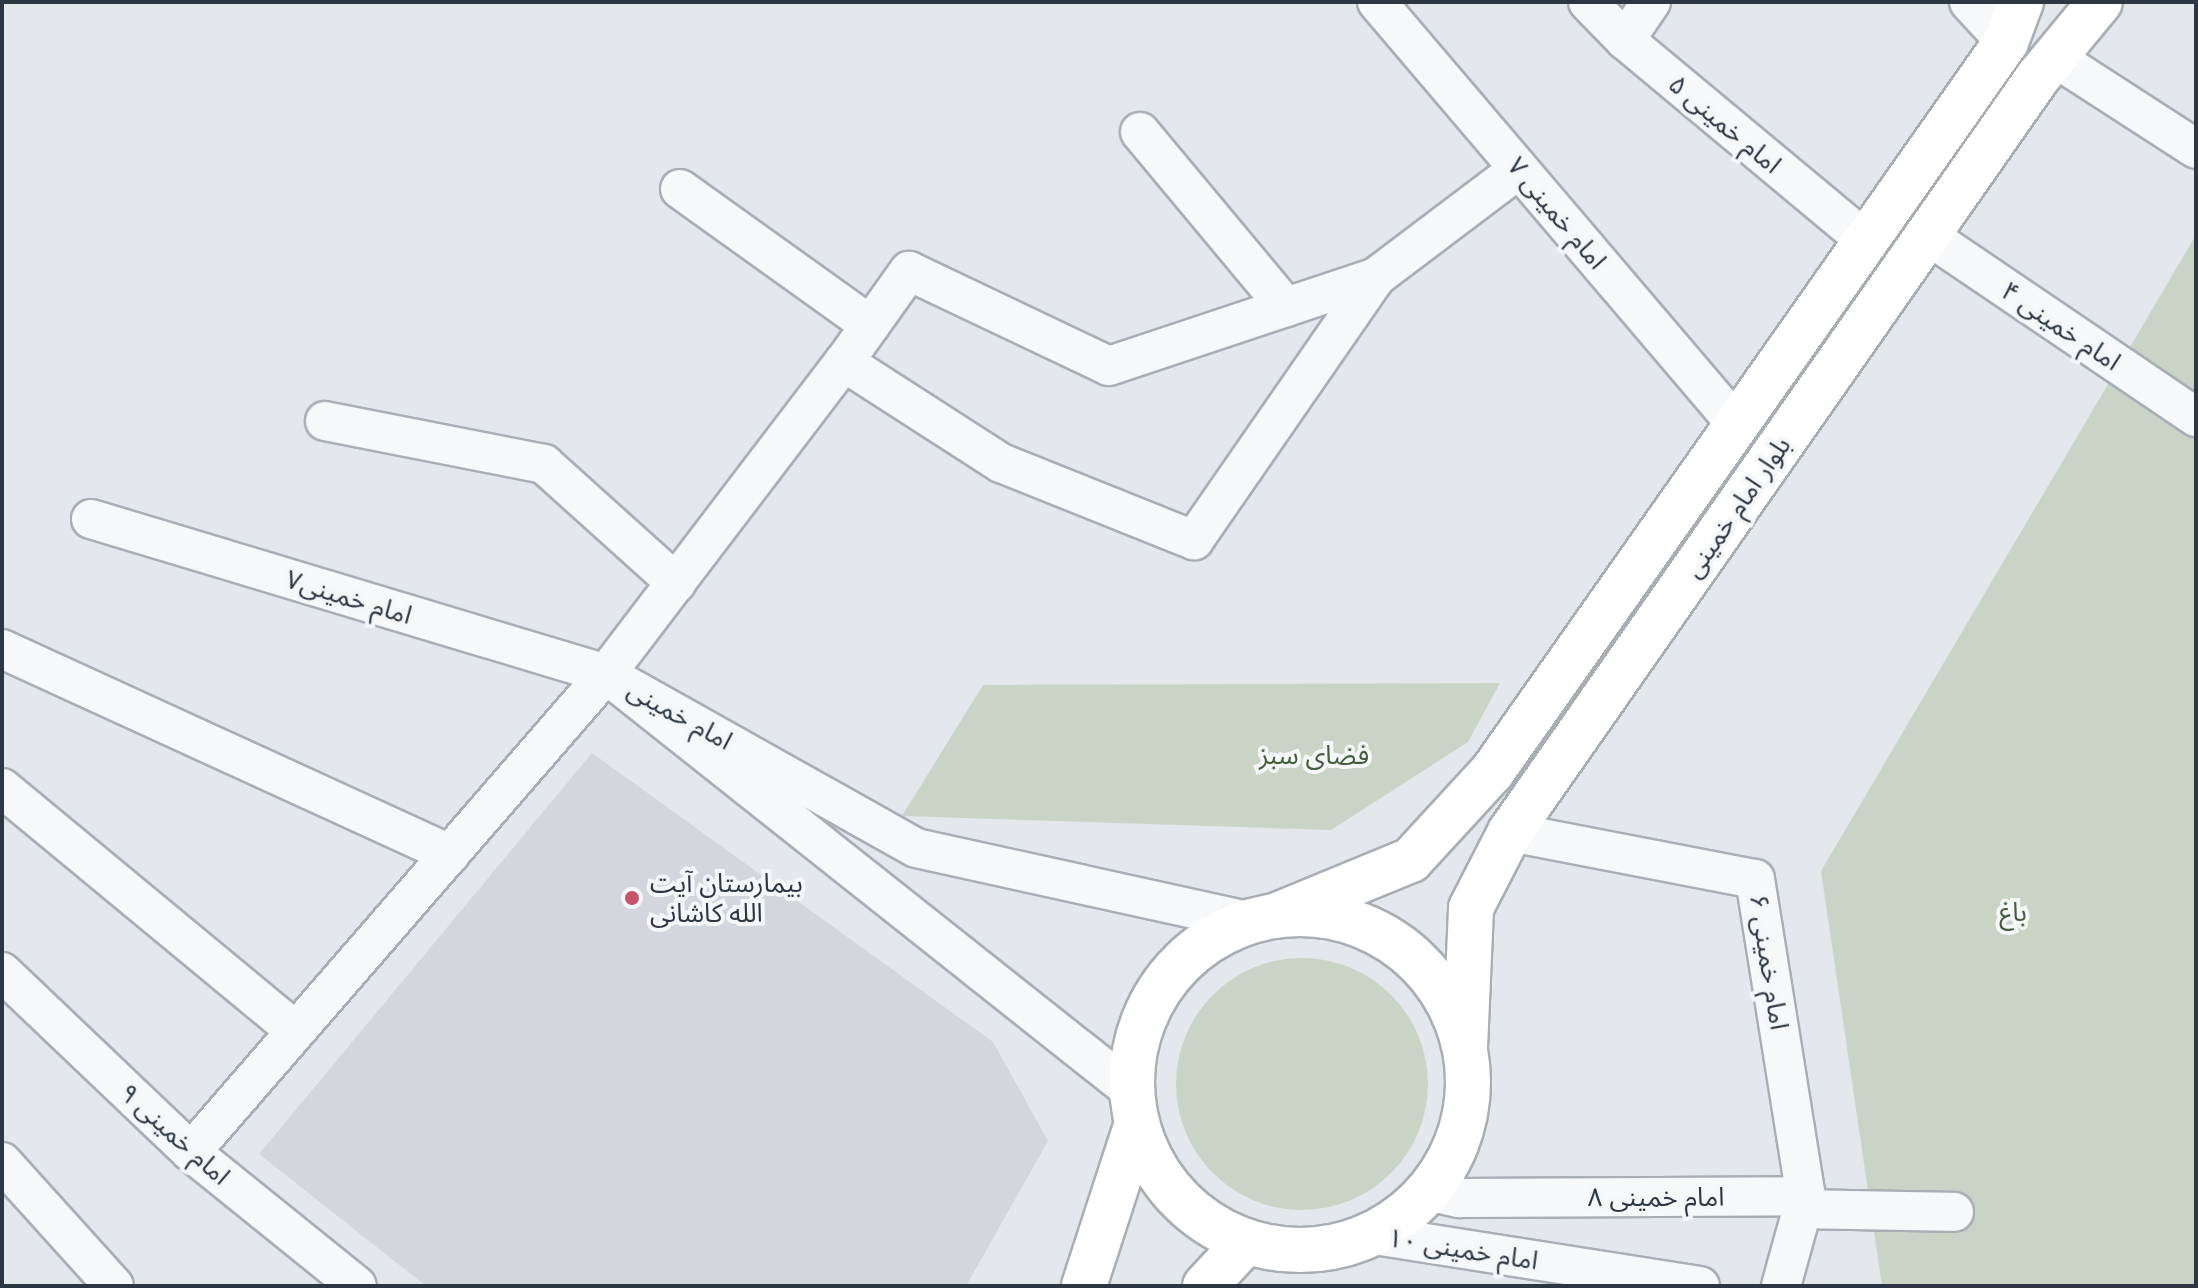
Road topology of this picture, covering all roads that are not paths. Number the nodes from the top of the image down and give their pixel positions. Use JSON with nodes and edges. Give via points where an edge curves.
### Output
{"nodes":[{"id":1,"x":1377,"y":2,"type":"edge"},
{"id":2,"x":1588,"y":2,"type":"edge"},
{"id":3,"x":1651,"y":2,"type":"edge"},
{"id":4,"x":1969,"y":2,"type":"edge"},
{"id":5,"x":2021,"y":2,"type":"edge"},
{"id":6,"x":2100,"y":2,"type":"edge"},
{"id":7,"x":1625,"y":40,"type":"junction"},
{"id":8,"x":2006,"y":42,"type":"junction"},
{"id":9,"x":2054,"y":57,"type":"junction"},
{"id":10,"x":1140,"y":132,"type":"dead end"},
{"id":11,"x":2196,"y":149,"type":"edge"},
{"id":12,"x":1519,"y":169,"type":"junction"},
{"id":13,"x":680,"y":189,"type":"dead end"},
{"id":14,"x":1927,"y":235,"type":"junction"},
{"id":15,"x":1866,"y":241,"type":"junction"},
{"id":16,"x":1376,"y":277,"type":"junction"},
{"id":17,"x":1286,"y":307,"type":"junction"},
{"id":18,"x":870,"y":325,"type":"junction"},
{"id":19,"x":844,"y":362,"type":"junction"},
{"id":20,"x":2196,"y":417,"type":"edge"},
{"id":21,"x":325,"y":421,"type":"dead end"},
{"id":22,"x":1737,"y":425,"type":"junction"},
{"id":23,"x":91,"y":519,"type":"dead end"},
{"id":24,"x":676,"y":583,"type":"junction"},
{"id":25,"x":2,"y":649,"type":"edge"},
{"id":26,"x":606,"y":674,"type":"junction"},
{"id":27,"x":2,"y":788,"type":"edge"},
{"id":28,"x":1510,"y":832,"type":"junction"},
{"id":29,"x":450,"y":854,"type":"junction"},
{"id":30,"x":1263,"y":918,"type":"junction"},
{"id":31,"x":2,"y":972,"type":"edge"},
{"id":32,"x":296,"y":1031,"type":"junction"},
{"id":33,"x":1465,"y":1047,"type":"junction"},
{"id":34,"x":1134,"y":1107,"type":"junction"},
{"id":35,"x":191,"y":1152,"type":"junction"},
{"id":36,"x":2,"y":1162,"type":"edge"},
{"id":37,"x":1428,"y":1191,"type":"junction"},
{"id":38,"x":1804,"y":1202,"type":"junction"},
{"id":39,"x":1954,"y":1212,"type":"dead end"},
{"id":40,"x":1368,"y":1234,"type":"junction"},
{"id":41,"x":1246,"y":1242,"type":"junction"},
{"id":42,"x":1783,"y":1279,"type":"edge"},
{"id":43,"x":114,"y":1286,"type":"edge"},
{"id":44,"x":357,"y":1286,"type":"edge"},
{"id":45,"x":1084,"y":1286,"type":"edge"},
{"id":46,"x":1205,"y":1286,"type":"edge"},
{"id":47,"x":1700,"y":1286,"type":"edge"}],
"edges":[{"from":1,"to":12,"type":"street","name":"امام خمینی ۷"},
{"from":2,"to":7,"type":"street","name":"امام خمینی ۵"},
{"from":3,"to":7,"type":"street"},
{"from":4,"to":8,"type":"street"},
{"from":5,"to":8,"type":"highway","name":"بلوار امام خمینی"},
{"from":6,"to":9,"type":"highway","name":"بلوار امام خمینی"},
{"from":7,"to":15,"type":"street","name":"امام خمینی ۵"},
{"from":8,"to":15,"type":"highway","name":"بلوار امام خمینی"},
{"from":9,"to":11,"type":"street"},
{"from":9,"to":14,"type":"highway","name":"بلوار امام خمینی"},
{"from":10,"to":17,"type":"street"},
{"from":12,"to":16,"type":"street"},
{"from":12,"to":22,"type":"street","name":"امام خمینی ۷"},
{"from":13,"to":18,"type":"street"},
{"from":14,"to":20,"type":"street","name":"امام خمینی ۴"},
{"from":14,"to":28,"type":"highway","name":"بلوار امام خمینی"},
{"from":15,"to":22,"type":"highway","name":"بلوار امام خمینی"},
{"from":16,"to":17,"type":"street"},
{"from":16,"to":19,"type":"street","via":[[1194,540],[1001,463]]},
{"from":17,"to":18,"type":"street","via":[[1109,366],[909,271]]},
{"from":18,"to":19,"type":"street"},
{"from":19,"to":24,"type":"street"},
{"from":21,"to":24,"type":"street","via":[[544,464]]},
{"from":22,"to":30,"type":"highway","name":"بلوار امام خمینی","via":[[1492,772],[1411,860]]},
{"from":23,"to":26,"type":"street","name":"امام خمینی۷"},
{"from":24,"to":26,"type":"street"},
{"from":25,"to":29,"type":"street"},
{"from":26,"to":29,"type":"street"},
{"from":26,"to":30,"type":"street","name":"امام خمینی","via":[[916,848]]},
{"from":26,"to":34,"type":"street","name":"امام خمینی"},
{"from":27,"to":32,"type":"street"},
{"from":28,"to":33,"type":"highway","name":"بلوار امام خمینی","via":[[1471,908]]},
{"from":28,"to":38,"type":"street","name":"امام خمینی ۶","via":[[1755,879]]},
{"from":29,"to":32,"type":"street"},
{"from":30,"to":33,"type":"highway","via":[[1327,915],[1375,931],[1417,959],[1448,1000]]},
{"from":30,"to":34,"type":"highway","name":"بلوار امام خمینی","via":[[1210,941],[1175,969],[1151,1005],[1136,1047]]},
{"from":31,"to":35,"type":"street","name":"امام خمینی ۹"},
{"from":32,"to":35,"type":"street"},
{"from":33,"to":37,"type":"highway","via":[[1468,1098],[1459,1135]]},
{"from":34,"to":41,"type":"highway","via":[[1152,1162],[1176,1197],[1208,1223]]},
{"from":34,"to":45,"type":"highway"},
{"from":35,"to":44,"type":"street","name":"امام خمینی ۹"},
{"from":36,"to":43,"type":"street"},
{"from":37,"to":38,"type":"street","name":"امام خمینی ۸","via":[[1459,1198]]},
{"from":37,"to":40,"type":"highway","via":[[1390,1224]]},
{"from":38,"to":39,"type":"street","name":"امام خمینی ۸"},
{"from":38,"to":42,"type":"street"},
{"from":40,"to":41,"type":"highway","via":[[1345,1244],[1295,1251]]},
{"from":40,"to":47,"type":"street","name":"امام خمینی ۱۰"},
{"from":41,"to":46,"type":"highway"}]}
